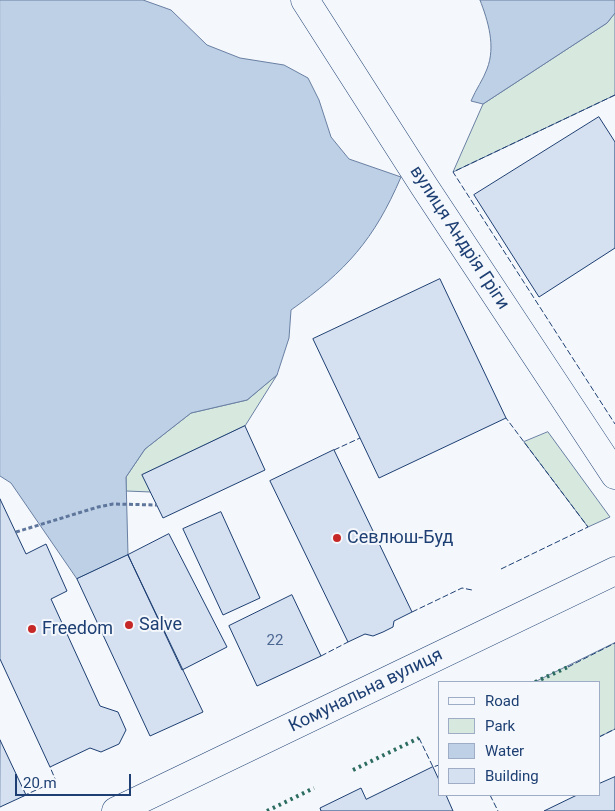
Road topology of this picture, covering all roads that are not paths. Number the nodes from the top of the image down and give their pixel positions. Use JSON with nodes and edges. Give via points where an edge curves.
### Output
{"nodes":[{"id":1,"x":306,"y":0,"type":"edge"},
{"id":2,"x":615,"y":475,"type":"edge"},
{"id":3,"x":615,"y":571,"type":"edge"},
{"id":4,"x":116,"y":811,"type":"edge"}],
"edges":[{"from":1,"to":2,"type":"street","name":"вулиця Андрія Гріги","via":[[424,186]]},
{"from":3,"to":4,"type":"street","name":"Комунальна вулиця"}]}
